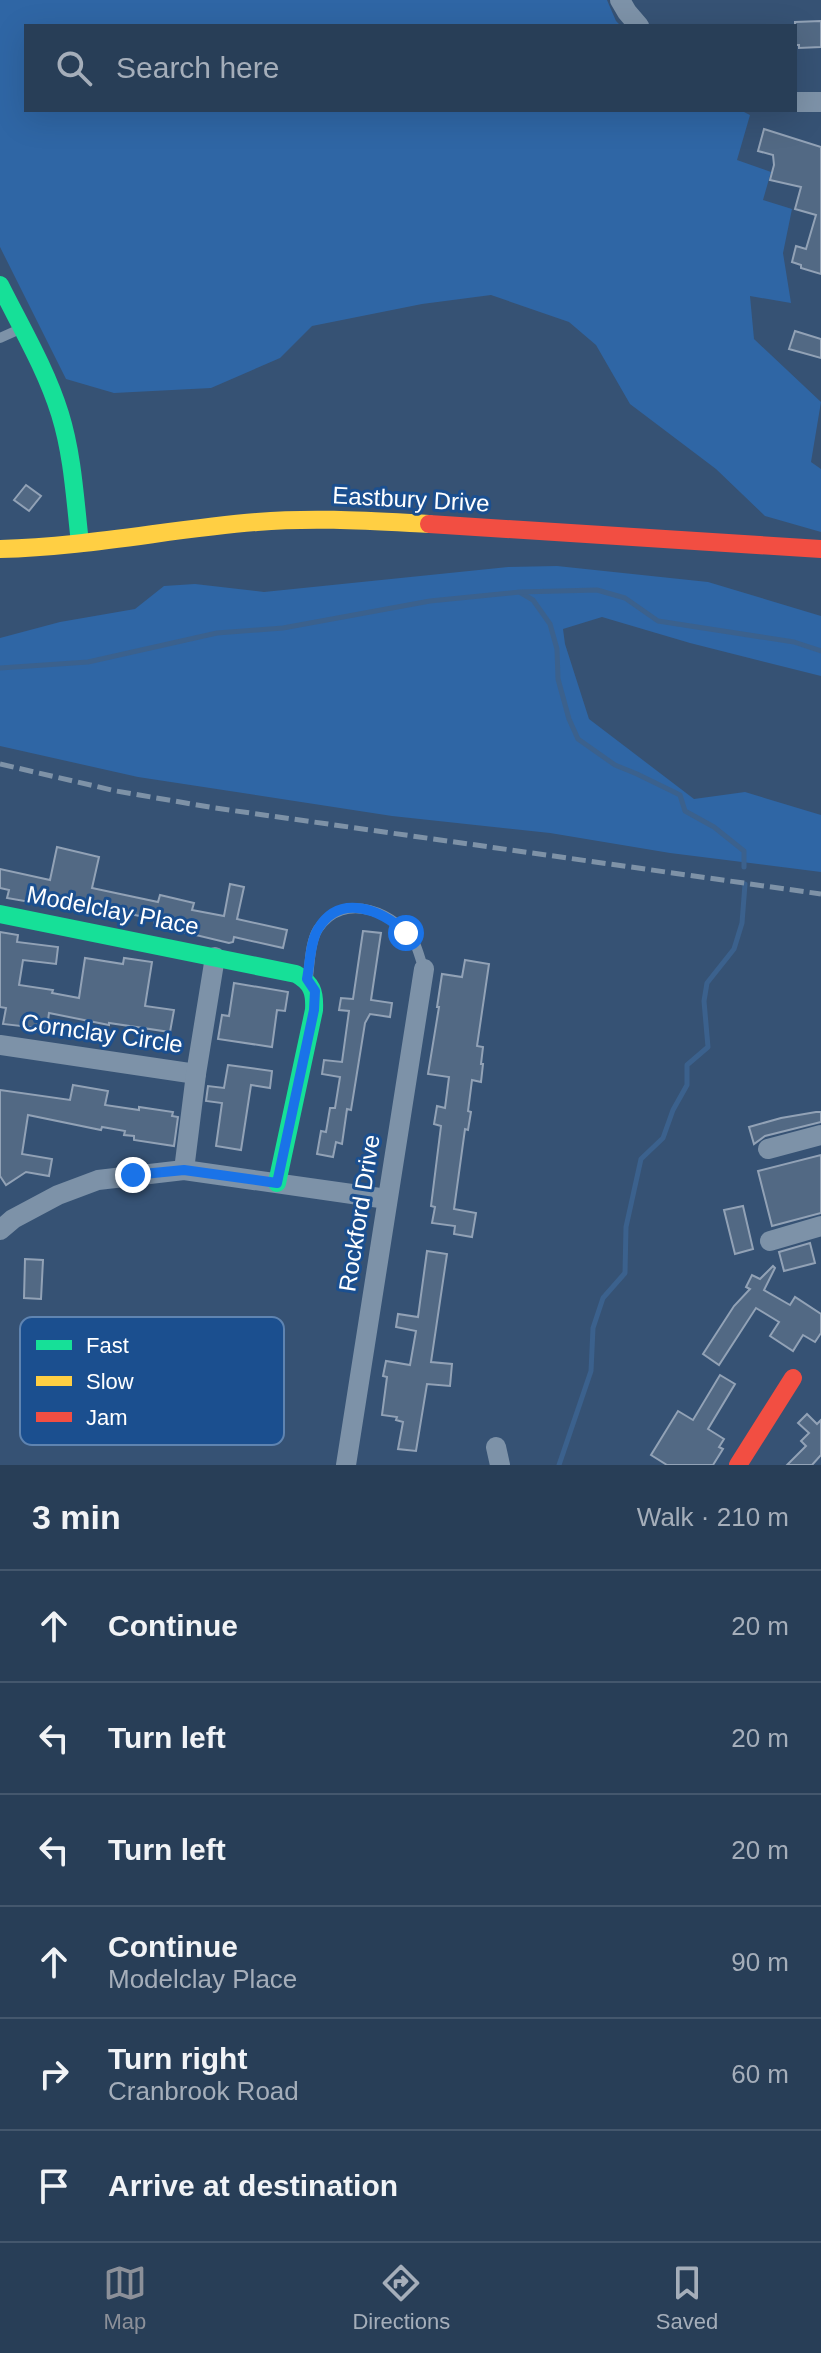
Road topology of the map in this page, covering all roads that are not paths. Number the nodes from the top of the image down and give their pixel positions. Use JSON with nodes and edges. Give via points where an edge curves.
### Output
{"nodes":[{"id":1,"x":620,"y":0,"type":"edge"},
{"id":2,"x":637,"y":24,"type":"edge"},
{"id":3,"x":797,"y":102,"type":"edge"},
{"id":4,"x":821,"y":102,"type":"edge"},
{"id":5,"x":0,"y":285,"type":"edge"},
{"id":6,"x":22,"y":329,"type":"junction"},
{"id":7,"x":0,"y":338,"type":"edge"},
{"id":8,"x":80,"y":543,"type":"junction"},
{"id":9,"x":0,"y":549,"type":"edge"},
{"id":10,"x":821,"y":549,"type":"edge"},
{"id":11,"x":0,"y":914,"type":"edge"},
{"id":12,"x":215,"y":957,"type":"junction"},
{"id":13,"x":424,"y":969,"type":"joint"},
{"id":14,"x":307,"y":979,"type":"junction"},
{"id":15,"x":0,"y":1045,"type":"edge"},
{"id":16,"x":196,"y":1074,"type":"junction"},
{"id":17,"x":821,"y":1135,"type":"edge"},
{"id":18,"x":768,"y":1149,"type":"dead end"},
{"id":19,"x":184,"y":1170,"type":"junction"},
{"id":20,"x":277,"y":1183,"type":"junction"},
{"id":21,"x":387,"y":1199,"type":"junction"},
{"id":22,"x":821,"y":1226,"type":"edge"},
{"id":23,"x":0,"y":1230,"type":"edge"},
{"id":24,"x":770,"y":1241,"type":"dead end"},
{"id":25,"x":793,"y":1378,"type":"dead end"},
{"id":26,"x":346,"y":1465,"type":"edge"},
{"id":27,"x":738,"y":1465,"type":"edge"}],
"edges":[{"from":1,"to":2,"type":"street"},
{"from":3,"to":4,"type":"street"},
{"from":5,"to":6,"type":"street"},
{"from":6,"to":7,"type":"lane"},
{"from":6,"to":8,"type":"street","via":[[60,415]]},
{"from":8,"to":9,"type":"street","name":"Eastbury Drive"},
{"from":8,"to":10,"type":"street","name":"Eastbury Drive","via":[[302,518]]},
{"from":11,"to":12,"type":"street","name":"Modelclay Place"},
{"from":12,"to":14,"type":"street","name":"Modelclay Place"},
{"from":12,"to":16,"type":"street","name":"Modelclay Place"},
{"from":13,"to":14,"type":"lane","via":[[416,946],[395,922],[347,907],[318,929]]},
{"from":13,"to":21,"type":"street","name":"Rockford Drive"},
{"from":14,"to":20,"type":"street","via":[[315,991],[314,1010]]},
{"from":15,"to":16,"type":"street","name":"Cornclay Circle"},
{"from":16,"to":19,"type":"street","name":"Modelclay Place"},
{"from":17,"to":18,"type":"street"},
{"from":19,"to":20,"type":"street"},
{"from":19,"to":23,"type":"street","via":[[98,1180],[58,1195]]},
{"from":20,"to":21,"type":"street"},
{"from":21,"to":26,"type":"street","name":"Rockford Drive"},
{"from":22,"to":24,"type":"street"},
{"from":25,"to":27,"type":"street"}]}
